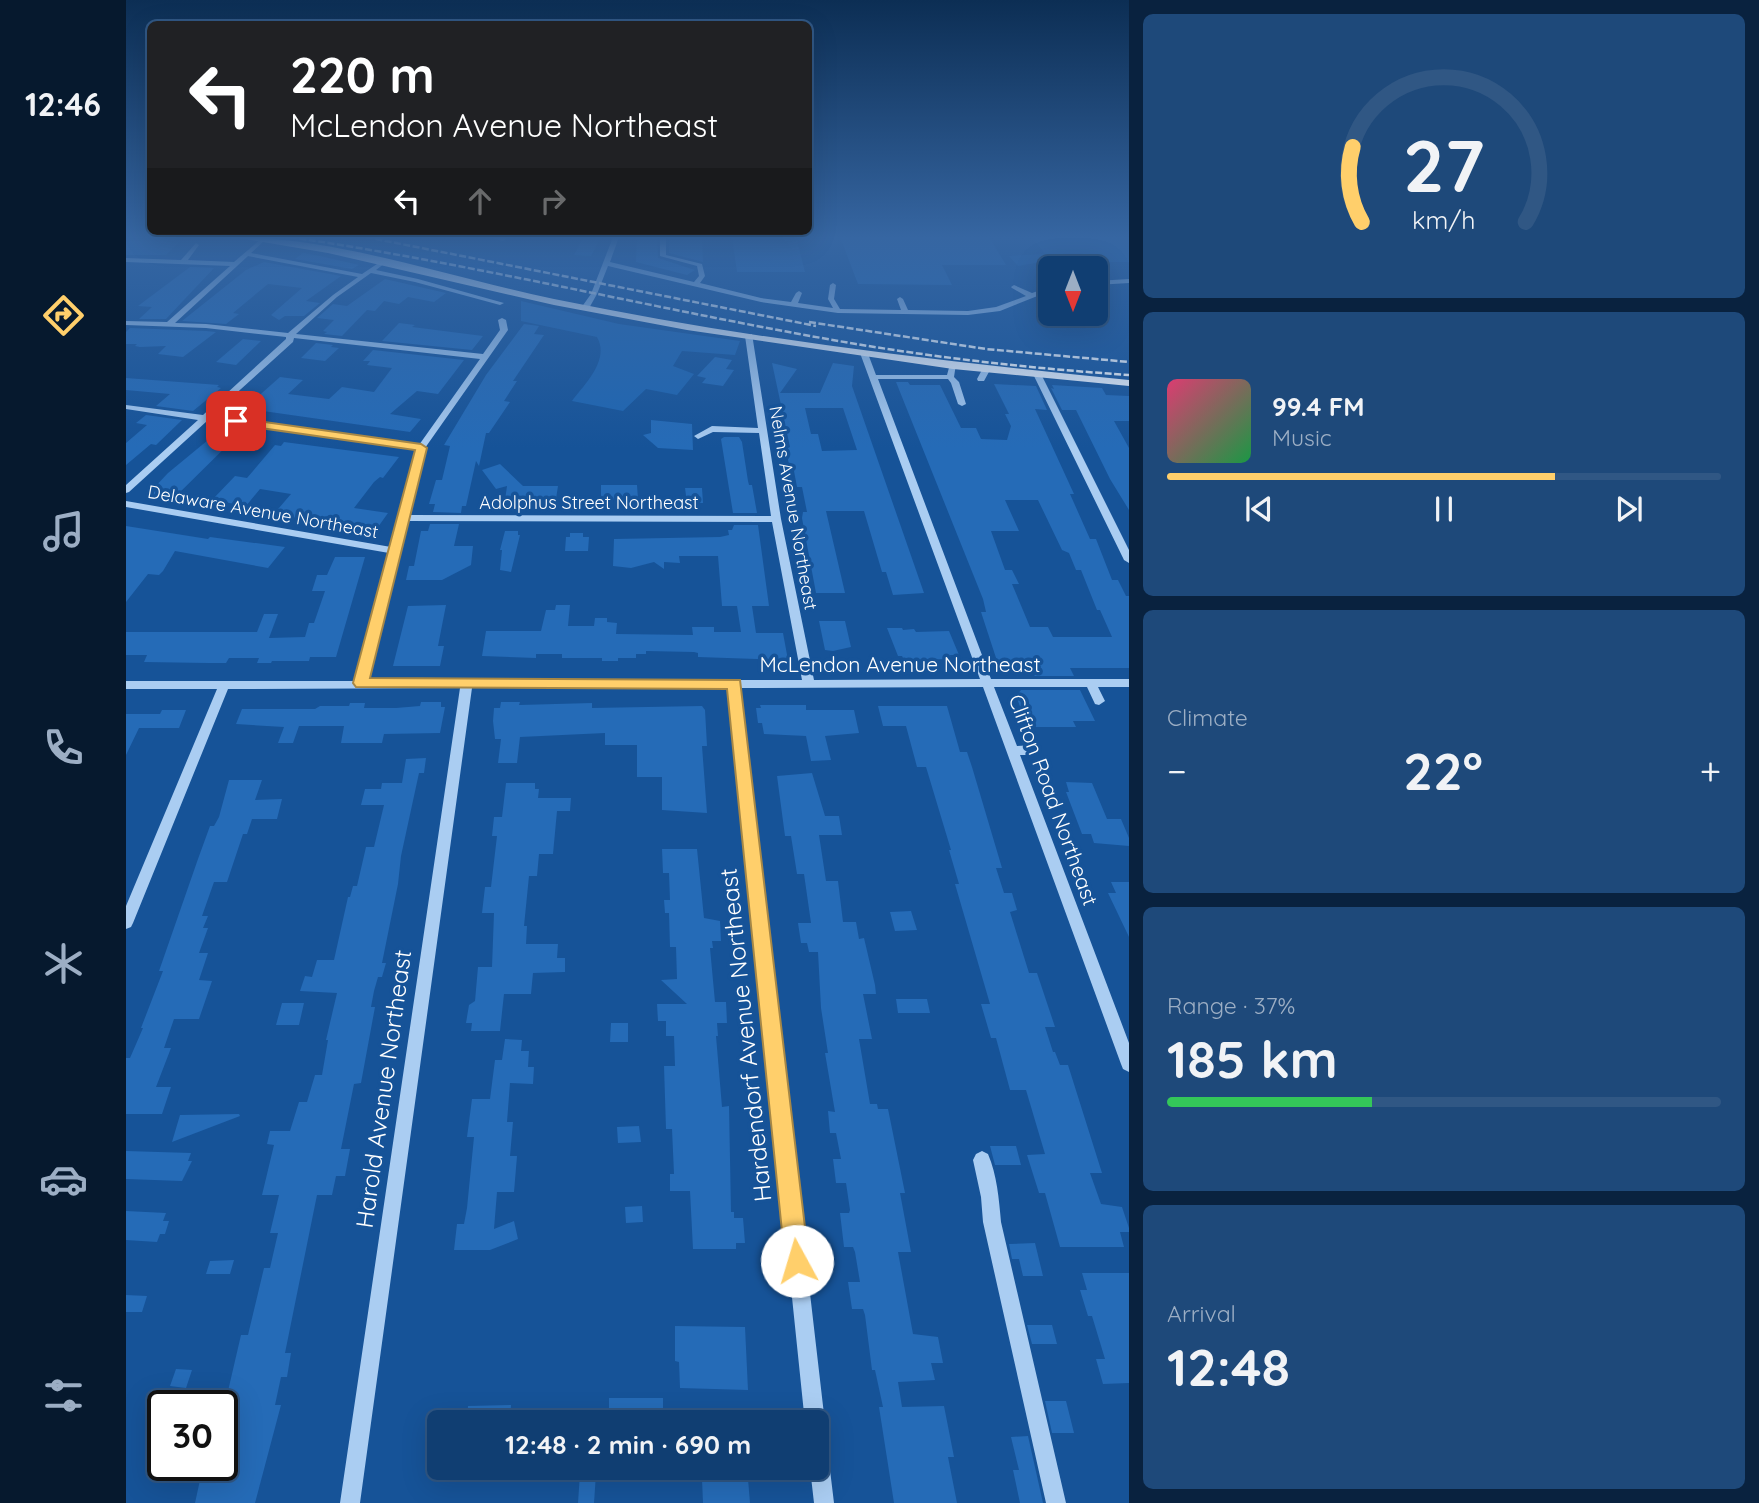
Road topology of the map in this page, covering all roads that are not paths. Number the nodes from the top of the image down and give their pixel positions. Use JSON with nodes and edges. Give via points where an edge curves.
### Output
{"nodes":[{"id":1,"x":188,"y":307,"type":"edge"},
{"id":2,"x":322,"y":307,"type":"edge"},
{"id":3,"x":581,"y":307,"type":"edge"},
{"id":4,"x":803,"y":307,"type":"edge"},
{"id":5,"x":836,"y":307,"type":"edge"},
{"id":6,"x":903,"y":307,"type":"edge"},
{"id":7,"x":1002,"y":307,"type":"edge"},
{"id":8,"x":585,"y":308,"type":"joint"},
{"id":9,"x":838,"y":311,"type":"junction"},
{"id":10,"x":906,"y":313,"type":"junction"},
{"id":11,"x":502,"y":320,"type":"dead end"},
{"id":12,"x":126,"y":323,"type":"edge"},
{"id":13,"x":169,"y":324,"type":"junction"},
{"id":14,"x":290,"y":335,"type":"junction"},
{"id":15,"x":749,"y":336,"type":"junction"},
{"id":16,"x":864,"y":354,"type":"junction"},
{"id":17,"x":485,"y":357,"type":"junction"},
{"id":18,"x":951,"y":372,"type":"junction"},
{"id":19,"x":1038,"y":376,"type":"junction"},
{"id":20,"x":873,"y":377,"type":"junction"},
{"id":21,"x":1129,"y":383,"type":"edge"},
{"id":22,"x":962,"y":404,"type":"dead end"},
{"id":23,"x":126,"y":407,"type":"edge"},
{"id":24,"x":206,"y":418,"type":"junction"},
{"id":25,"x":763,"y":431,"type":"junction"},
{"id":26,"x":698,"y":436,"type":"dead end"},
{"id":27,"x":421,"y":448,"type":"junction"},
{"id":28,"x":127,"y":489,"type":"edge"},
{"id":29,"x":126,"y":505,"type":"edge"},
{"id":30,"x":401,"y":518,"type":"junction"},
{"id":31,"x":776,"y":519,"type":"junction"},
{"id":32,"x":394,"y":551,"type":"junction"},
{"id":33,"x":1129,"y":559,"type":"edge"},
{"id":34,"x":467,"y":682,"type":"junction"},
{"id":35,"x":361,"y":683,"type":"junction"},
{"id":36,"x":1129,"y":683,"type":"edge"},
{"id":37,"x":734,"y":684,"type":"junction"},
{"id":38,"x":1091,"y":684,"type":"junction"},
{"id":39,"x":126,"y":685,"type":"edge"},
{"id":40,"x":224,"y":685,"type":"junction"},
{"id":41,"x":809,"y":685,"type":"junction"},
{"id":42,"x":988,"y":685,"type":"junction"},
{"id":43,"x":1099,"y":701,"type":"dead end"},
{"id":44,"x":1035,"y":750,"type":"dead end"},
{"id":45,"x":1013,"y":751,"type":"junction"},
{"id":46,"x":126,"y":923,"type":"edge"},
{"id":47,"x":1129,"y":1064,"type":"edge"},
{"id":48,"x":982,"y":1160,"type":"dead end"},
{"id":49,"x":814,"y":1410,"type":"edge"},
{"id":50,"x":821,"y":1480,"type":"edge"},
{"id":51,"x":350,"y":1503,"type":"edge"},
{"id":52,"x":824,"y":1503,"type":"edge"},
{"id":53,"x":1056,"y":1503,"type":"edge"}],
"edges":[{"from":1,"to":13,"type":"street"},
{"from":2,"to":14,"type":"street"},
{"from":3,"to":8,"type":"main road"},
{"from":4,"to":9,"type":"street"},
{"from":5,"to":9,"type":"street"},
{"from":6,"to":10,"type":"street"},
{"from":7,"to":10,"type":"street","via":[[968,313]]},
{"from":8,"to":15,"type":"main road"},
{"from":9,"to":10,"type":"street"},
{"from":11,"to":17,"type":"street","via":[[504,330]]},
{"from":12,"to":13,"type":"street"},
{"from":13,"to":14,"type":"street"},
{"from":14,"to":17,"type":"street"},
{"from":14,"to":24,"type":"street","via":[[290,340]]},
{"from":15,"to":16,"type":"main road"},
{"from":15,"to":25,"type":"street","name":"Nelms Avenue Northeast"},
{"from":16,"to":18,"type":"main road"},
{"from":16,"to":20,"type":"street","name":"Clifton Road Northeast"},
{"from":17,"to":27,"type":"street"},
{"from":18,"to":19,"type":"main road"},
{"from":18,"to":20,"type":"street"},
{"from":18,"to":22,"type":"street"},
{"from":19,"to":21,"type":"main road"},
{"from":19,"to":33,"type":"street"},
{"from":20,"to":42,"type":"street","name":"Clifton Road Northeast"},
{"from":23,"to":24,"type":"street"},
{"from":24,"to":27,"type":"street"},
{"from":24,"to":28,"type":"street"},
{"from":25,"to":26,"type":"street","via":[[712,429]]},
{"from":25,"to":31,"type":"street","name":"Nelms Avenue Northeast"},
{"from":27,"to":30,"type":"street"},
{"from":29,"to":32,"type":"street","name":"Delaware Avenue Northeast"},
{"from":30,"to":31,"type":"street","name":"Adolphus Street Northeast"},
{"from":30,"to":32,"type":"street"},
{"from":31,"to":41,"type":"street","name":"Nelms Avenue Northeast"},
{"from":32,"to":35,"type":"street"},
{"from":34,"to":35,"type":"street","name":"McLendon Avenue Northeast"},
{"from":34,"to":37,"type":"street","name":"McLendon Avenue Northeast"},
{"from":34,"to":51,"type":"street","name":"Harold Avenue Northeast"},
{"from":35,"to":40,"type":"street","name":"McLendon Avenue Northeast"},
{"from":36,"to":38,"type":"street","name":"McLendon Avenue Northeast"},
{"from":37,"to":41,"type":"street","name":"McLendon Avenue Northeast"},
{"from":37,"to":49,"type":"street","name":"Hardendorf Avenue Northeast"},
{"from":38,"to":42,"type":"street","name":"McLendon Avenue Northeast"},
{"from":38,"to":43,"type":"street"},
{"from":39,"to":40,"type":"street","name":"McLendon Avenue Northeast"},
{"from":40,"to":46,"type":"street"},
{"from":41,"to":42,"type":"street","name":"McLendon Avenue Northeast"},
{"from":42,"to":45,"type":"street","name":"Clifton Road Northeast"},
{"from":44,"to":45,"type":"street"},
{"from":45,"to":47,"type":"street","name":"Clifton Road Northeast"},
{"from":48,"to":53,"type":"street"},
{"from":50,"to":52,"type":"street"}]}
